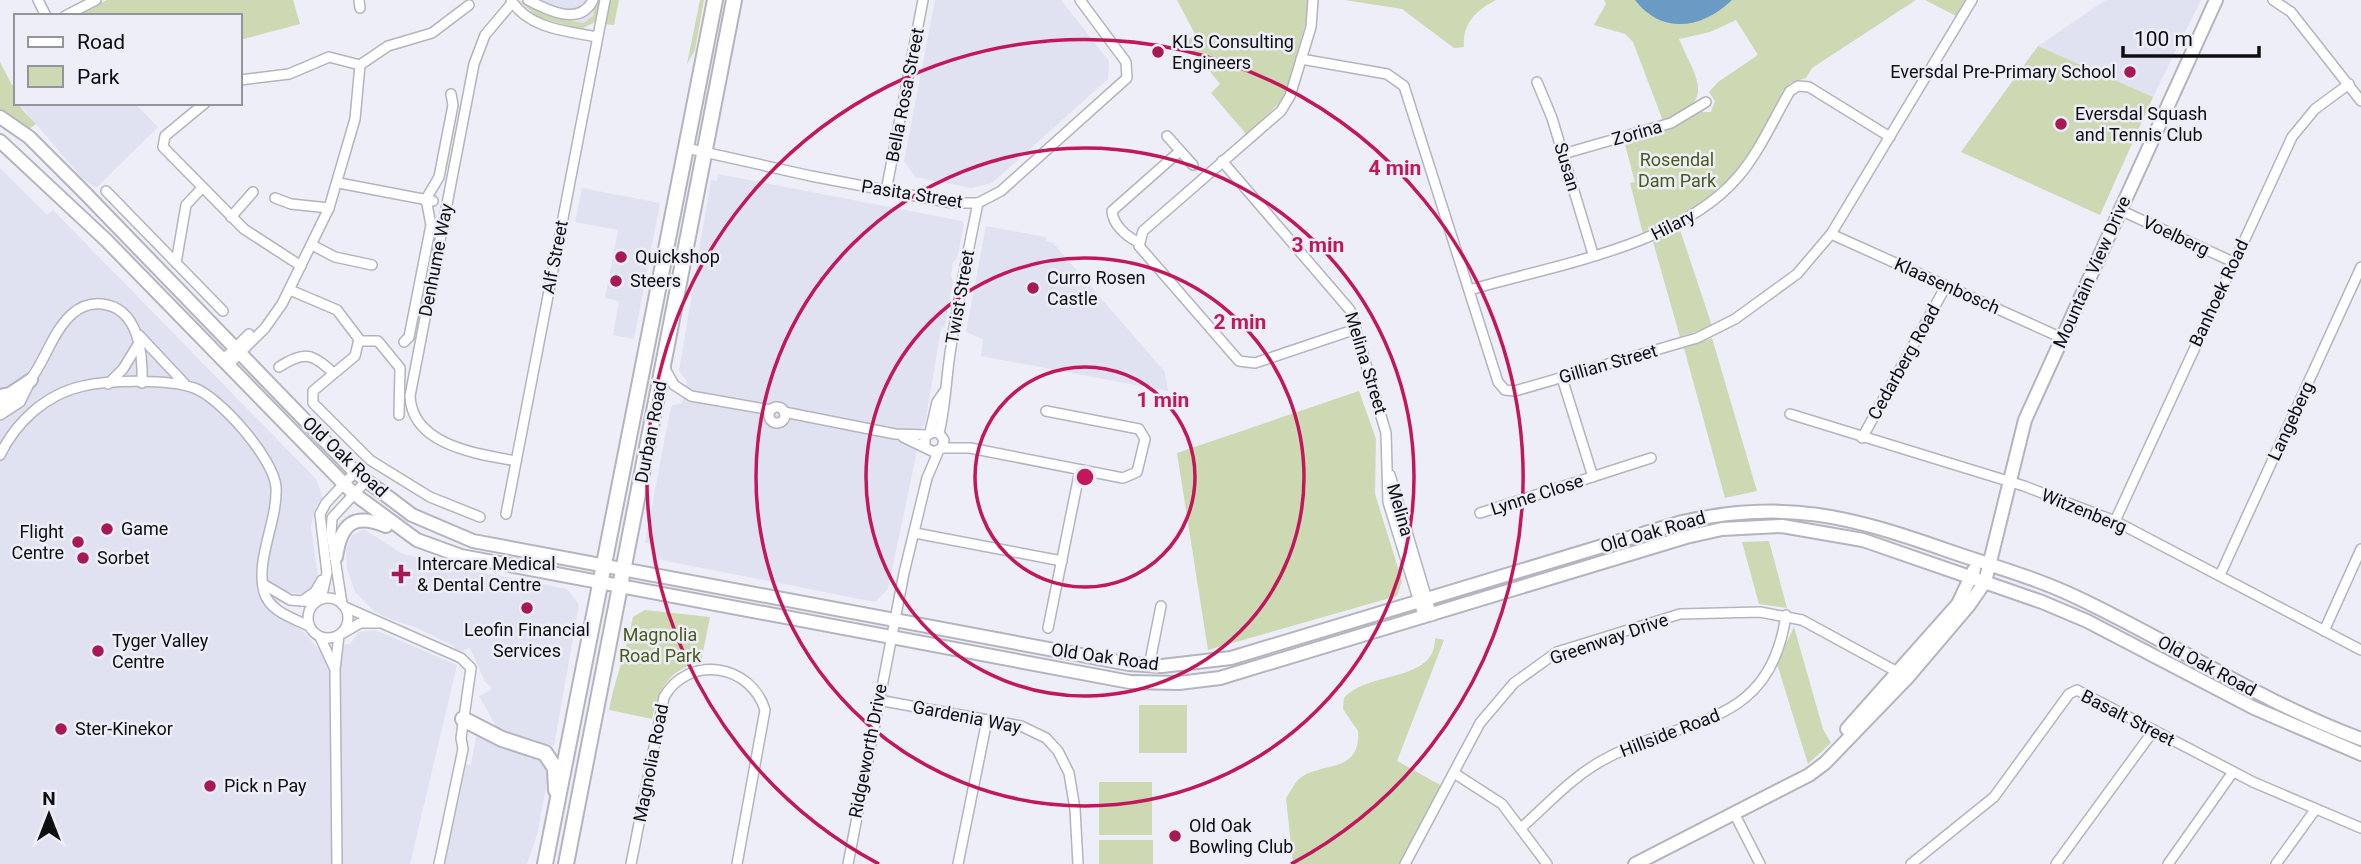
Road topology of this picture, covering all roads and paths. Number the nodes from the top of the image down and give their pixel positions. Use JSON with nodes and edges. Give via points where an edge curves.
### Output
{"nodes":[{"id":1,"x":96,"y":0,"type":"edge"},
{"id":2,"x":528,"y":0,"type":"edge"},
{"id":3,"x":593,"y":0,"type":"edge"},
{"id":4,"x":605,"y":0,"type":"edge"},
{"id":5,"x":715,"y":0,"type":"edge"},
{"id":6,"x":734,"y":0,"type":"edge"},
{"id":7,"x":923,"y":0,"type":"edge"},
{"id":8,"x":1080,"y":0,"type":"edge"},
{"id":9,"x":1312,"y":0,"type":"edge"},
{"id":10,"x":1972,"y":0,"type":"edge"},
{"id":11,"x":2216,"y":0,"type":"edge"},
{"id":12,"x":2273,"y":0,"type":"edge"},
{"id":13,"x":512,"y":1,"type":"edge"},
{"id":14,"x":469,"y":5,"type":"dead end"},
{"id":15,"x":69,"y":14,"type":"edge"},
{"id":16,"x":597,"y":37,"type":"junction"},
{"id":17,"x":1301,"y":59,"type":"junction"},
{"id":18,"x":360,"y":65,"type":"junction"},
{"id":19,"x":242,"y":80,"type":"edge"},
{"id":20,"x":1537,"y":82,"type":"dead end"},
{"id":21,"x":2349,"y":84,"type":"junction"},
{"id":22,"x":450,"y":94,"type":"dead end"},
{"id":23,"x":2361,"y":101,"type":"edge"},
{"id":24,"x":1706,"y":102,"type":"dead end"},
{"id":25,"x":202,"y":105,"type":"edge"},
{"id":26,"x":0,"y":117,"type":"edge"},
{"id":27,"x":1167,"y":136,"type":"dead end"},
{"id":28,"x":1890,"y":137,"type":"junction"},
{"id":29,"x":0,"y":143,"type":"edge"},
{"id":30,"x":686,"y":148,"type":"junction"},
{"id":31,"x":1180,"y":151,"type":"junction"},
{"id":32,"x":705,"y":152,"type":"junction"},
{"id":33,"x":1563,"y":154,"type":"junction"},
{"id":34,"x":1222,"y":161,"type":"junction"},
{"id":35,"x":1193,"y":165,"type":"dead end"},
{"id":36,"x":339,"y":183,"type":"junction"},
{"id":37,"x":202,"y":188,"type":"junction"},
{"id":38,"x":106,"y":191,"type":"dead end"},
{"id":39,"x":886,"y":191,"type":"junction"},
{"id":40,"x":84,"y":192,"type":"junction"},
{"id":41,"x":253,"y":192,"type":"dead end"},
{"id":42,"x":275,"y":198,"type":"dead end"},
{"id":43,"x":429,"y":200,"type":"junction"},
{"id":44,"x":978,"y":203,"type":"junction"},
{"id":45,"x":329,"y":208,"type":"junction"},
{"id":46,"x":2120,"y":210,"type":"junction"},
{"id":47,"x":231,"y":217,"type":"junction"},
{"id":48,"x":1831,"y":234,"type":"junction"},
{"id":49,"x":106,"y":240,"type":"junction"},
{"id":50,"x":1138,"y":243,"type":"junction"},
{"id":51,"x":312,"y":245,"type":"junction"},
{"id":52,"x":1593,"y":254,"type":"junction"},
{"id":53,"x":2233,"y":262,"type":"junction"},
{"id":54,"x":176,"y":263,"type":"junction"},
{"id":55,"x":372,"y":265,"type":"dead end"},
{"id":56,"x":301,"y":266,"type":"junction"},
{"id":57,"x":2361,"y":267,"type":"edge"},
{"id":58,"x":1946,"y":286,"type":"junction"},
{"id":59,"x":290,"y":290,"type":"junction"},
{"id":60,"x":1469,"y":290,"type":"junction"},
{"id":61,"x":223,"y":311,"type":"dead end"},
{"id":62,"x":1356,"y":329,"type":"junction"},
{"id":63,"x":134,"y":330,"type":"junction"},
{"id":64,"x":2062,"y":338,"type":"junction"},
{"id":65,"x":359,"y":341,"type":"junction"},
{"id":66,"x":404,"y":342,"type":"dead end"},
{"id":67,"x":139,"y":343,"type":"junction"},
{"id":68,"x":237,"y":350,"type":"junction"},
{"id":69,"x":226,"y":362,"type":"junction"},
{"id":70,"x":663,"y":366,"type":"junction"},
{"id":71,"x":279,"y":367,"type":"dead end"},
{"id":72,"x":333,"y":373,"type":"junction"},
{"id":73,"x":1562,"y":378,"type":"junction"},
{"id":74,"x":31,"y":380,"type":"junction"},
{"id":75,"x":142,"y":383,"type":"junction"},
{"id":76,"x":108,"y":384,"type":"junction"},
{"id":77,"x":185,"y":385,"type":"junction"},
{"id":78,"x":0,"y":396,"type":"edge"},
{"id":79,"x":0,"y":406,"type":"edge"},
{"id":80,"x":1046,"y":411,"type":"dead end"},
{"id":81,"x":1790,"y":414,"type":"dead end"},
{"id":82,"x":0,"y":415,"type":"edge"},
{"id":83,"x":399,"y":415,"type":"dead end"},
{"id":84,"x":932,"y":438,"type":"junction"},
{"id":85,"x":1862,"y":438,"type":"junction"},
{"id":86,"x":940,"y":449,"type":"junction"},
{"id":87,"x":970,"y":449,"type":"junction"},
{"id":88,"x":0,"y":455,"type":"edge"},
{"id":89,"x":1651,"y":458,"type":"dead end"},
{"id":90,"x":516,"y":461,"type":"junction"},
{"id":91,"x":1080,"y":470,"type":"junction"},
{"id":92,"x":1389,"y":470,"type":"joint"},
{"id":93,"x":355,"y":472,"type":"junction"},
{"id":94,"x":1593,"y":477,"type":"junction"},
{"id":95,"x":927,"y":478,"type":"junction"},
{"id":96,"x":366,"y":481,"type":"junction"},
{"id":97,"x":2008,"y":482,"type":"junction"},
{"id":98,"x":348,"y":488,"type":"junction"},
{"id":99,"x":1480,"y":513,"type":"dead end"},
{"id":100,"x":506,"y":514,"type":"dead end"},
{"id":101,"x":480,"y":517,"type":"dead end"},
{"id":102,"x":2115,"y":521,"type":"junction"},
{"id":103,"x":915,"y":533,"type":"junction"},
{"id":104,"x":406,"y":534,"type":"junction"},
{"id":105,"x":2361,"y":549,"type":"edge"},
{"id":106,"x":330,"y":556,"type":"junction"},
{"id":107,"x":1987,"y":559,"type":"junction"},
{"id":108,"x":1062,"y":561,"type":"junction"},
{"id":109,"x":604,"y":566,"type":"junction"},
{"id":110,"x":624,"y":570,"type":"junction"},
{"id":111,"x":2220,"y":575,"type":"junction"},
{"id":112,"x":1971,"y":576,"type":"junction"},
{"id":113,"x":1985,"y":582,"type":"junction"},
{"id":114,"x":601,"y":583,"type":"junction"},
{"id":115,"x":263,"y":584,"type":"junction"},
{"id":116,"x":621,"y":587,"type":"junction"},
{"id":117,"x":1423,"y":600,"type":"junction"},
{"id":118,"x":302,"y":601,"type":"junction"},
{"id":119,"x":318,"y":601,"type":"junction"},
{"id":120,"x":344,"y":605,"type":"junction"},
{"id":121,"x":1161,"y":606,"type":"dead end"},
{"id":122,"x":1786,"y":615,"type":"junction"},
{"id":123,"x":1428,"y":617,"type":"junction"},
{"id":124,"x":895,"y":621,"type":"junction"},
{"id":125,"x":380,"y":622,"type":"junction"},
{"id":126,"x":309,"y":626,"type":"junction"},
{"id":127,"x":1048,"y":628,"type":"dead end"},
{"id":128,"x":2323,"y":631,"type":"junction"},
{"id":129,"x":341,"y":634,"type":"junction"},
{"id":130,"x":320,"y":637,"type":"junction"},
{"id":131,"x":891,"y":638,"type":"junction"},
{"id":132,"x":2361,"y":650,"type":"edge"},
{"id":133,"x":1149,"y":666,"type":"junction"},
{"id":134,"x":335,"y":668,"type":"junction"},
{"id":135,"x":1902,"y":675,"type":"junction"},
{"id":136,"x":878,"y":699,"type":"junction"},
{"id":137,"x":463,"y":719,"type":"junction"},
{"id":138,"x":987,"y":720,"type":"junction"},
{"id":139,"x":2154,"y":730,"type":"junction"},
{"id":140,"x":2361,"y":739,"type":"edge"},
{"id":141,"x":2361,"y":754,"type":"edge"},
{"id":142,"x":2233,"y":772,"type":"junction"},
{"id":143,"x":1454,"y":773,"type":"junction"},
{"id":144,"x":2315,"y":810,"type":"junction"},
{"id":145,"x":1734,"y":813,"type":"junction"},
{"id":146,"x":555,"y":826,"type":"junction"},
{"id":147,"x":1521,"y":828,"type":"junction"},
{"id":148,"x":2361,"y":828,"type":"edge"},
{"id":149,"x":337,"y":864,"type":"edge"},
{"id":150,"x":439,"y":864,"type":"edge"},
{"id":151,"x":545,"y":864,"type":"edge"},
{"id":152,"x":566,"y":864,"type":"edge"},
{"id":153,"x":631,"y":864,"type":"edge"},
{"id":154,"x":737,"y":864,"type":"edge"},
{"id":155,"x":848,"y":864,"type":"edge"},
{"id":156,"x":958,"y":864,"type":"edge"},
{"id":157,"x":1078,"y":864,"type":"edge"},
{"id":158,"x":1405,"y":864,"type":"edge"},
{"id":159,"x":1547,"y":864,"type":"edge"},
{"id":160,"x":1635,"y":864,"type":"edge"},
{"id":161,"x":1760,"y":864,"type":"edge"},
{"id":162,"x":1911,"y":864,"type":"edge"},
{"id":163,"x":2056,"y":864,"type":"edge"},
{"id":164,"x":2168,"y":864,"type":"edge"},
{"id":165,"x":2276,"y":864,"type":"edge"}],
"edges":[{"from":1,"to":15,"type":"street"},
{"from":2,"to":3,"type":"street","via":[[562,16],[586,9]]},
{"from":4,"to":16,"type":"street","name":"Alf Street"},
{"from":5,"to":30,"type":"main road","name":"Durban Road"},
{"from":6,"to":32,"type":"main road","name":"Durban Road"},
{"from":7,"to":39,"type":"street","name":"Bella Rosa Street"},
{"from":8,"to":44,"type":"street","name":"Pasita Street","via":[[1126,62],[1127,78],[1001,191]]},
{"from":9,"to":17,"type":"street","via":[[1312,20]]},
{"from":10,"to":28,"type":"street","name":"Gillian Street"},
{"from":11,"to":46,"type":"main road","name":"Mountain View Drive"},
{"from":12,"to":21,"type":"street","via":[[2291,12]]},
{"from":13,"to":16,"type":"street","via":[[540,24]]},
{"from":13,"to":90,"type":"street","name":"Denhume Way","via":[[485,35],[476,57],[410,396],[416,416],[437,438],[463,450]]},
{"from":14,"to":18,"type":"street","via":[[432,33],[388,46]]},
{"from":16,"to":90,"type":"street","name":"Alf Street"},
{"from":17,"to":34,"type":"street","via":[[1281,111]]},
{"from":17,"to":60,"type":"street","name":"Gillian Street","via":[[1387,74],[1404,86]]},
{"from":18,"to":19,"type":"street","via":[[326,58],[289,74]]},
{"from":18,"to":36,"type":"street","via":[[355,119]]},
{"from":20,"to":33,"type":"street","name":"Susan"},
{"from":21,"to":23,"type":"street"},
{"from":21,"to":53,"type":"street","name":"Banhoek Road","via":[[2315,109],[2297,130]]},
{"from":22,"to":43,"type":"street","via":[[453,105],[439,177]]},
{"from":24,"to":33,"type":"street","name":"Zorina","via":[[1671,123]]},
{"from":25,"to":37,"type":"street","via":[[166,134],[162,144]]},
{"from":26,"to":40,"type":"main road","name":"Old Oak Road","via":[[29,137]]},
{"from":27,"to":31,"type":"street"},
{"from":28,"to":48,"type":"street","name":"Gillian Street"},
{"from":28,"to":52,"type":"street","name":"Hilary","via":[[1809,87],[1798,86],[1790,91],[1744,169],[1705,208],[1664,232]]},
{"from":29,"to":49,"type":"main road","name":"Old Oak Road"},
{"from":30,"to":32,"type":"street","name":"Pasita Street"},
{"from":30,"to":109,"type":"main road","name":"Durban Road"},
{"from":31,"to":35,"type":"street"},
{"from":31,"to":50,"type":"street","via":[[1112,211],[1126,236]]},
{"from":32,"to":39,"type":"street","name":"Pasita Street"},
{"from":32,"to":70,"type":"main road","name":"Durban Road"},
{"from":33,"to":52,"type":"street","name":"Susan"},
{"from":34,"to":50,"type":"street","via":[[1143,231]]},
{"from":34,"to":62,"type":"street","name":"Melina Street","via":[[1345,301]]},
{"from":36,"to":43,"type":"street"},
{"from":36,"to":45,"type":"street"},
{"from":37,"to":47,"type":"street"},
{"from":37,"to":54,"type":"street","via":[[186,205]]},
{"from":38,"to":54,"type":"street"},
{"from":39,"to":44,"type":"street","name":"Pasita Street"},
{"from":40,"to":49,"type":"main road","via":[[81,204]]},
{"from":40,"to":68,"type":"main road","name":"Old Oak Road"},
{"from":41,"to":47,"type":"street"},
{"from":42,"to":45,"type":"street"},
{"from":43,"to":66,"type":"street","via":[[431,225],[409,337]]},
{"from":44,"to":84,"type":"street","name":"Twist Street","via":[[944,392],[946,405]]},
{"from":45,"to":51,"type":"street"},
{"from":46,"to":53,"type":"street","name":"Voelberg"},
{"from":46,"to":64,"type":"main road","name":"Mountain View Drive"},
{"from":47,"to":56,"type":"street"},
{"from":48,"to":58,"type":"street","name":"Klaasenbosch"},
{"from":48,"to":73,"type":"street","name":"Gillian Street","via":[[1797,274],[1722,327]]},
{"from":49,"to":69,"type":"main road","name":"Old Oak Road"},
{"from":50,"to":62,"type":"street","via":[[1144,256],[1239,361],[1255,363]]},
{"from":51,"to":55,"type":"street","via":[[335,257]]},
{"from":51,"to":56,"type":"street"},
{"from":52,"to":60,"type":"street","name":"Hilary"},
{"from":53,"to":102,"type":"street","name":"Banhoek Road"},
{"from":54,"to":61,"type":"street"},
{"from":56,"to":59,"type":"street"},
{"from":57,"to":111,"type":"street","name":"Langeberg"},
{"from":58,"to":64,"type":"street","name":"Klaasenbosch"},
{"from":58,"to":85,"type":"street","name":"Cedarberg Road"},
{"from":59,"to":65,"type":"street","via":[[337,310]]},
{"from":59,"to":68,"type":"street","via":[[272,316]]},
{"from":60,"to":73,"type":"street","name":"Gillian Street","via":[[1501,386],[1515,391]]},
{"from":62,"to":92,"type":"street","name":"Melina Street","via":[[1382,412]]},
{"from":63,"to":67,"type":"street"},
{"from":63,"to":74,"type":"street","via":[[113,307],[96,304],[81,308],[66,320]]},
{"from":63,"to":77,"type":"street"},
{"from":64,"to":97,"type":"main road","name":"Mountain View Drive","via":[[2025,420]]},
{"from":65,"to":72,"type":"street","via":[[355,356]]},
{"from":65,"to":83,"type":"street","via":[[378,341],[400,368]]},
{"from":67,"to":75,"type":"street"},
{"from":67,"to":76,"type":"street"},
{"from":68,"to":69,"type":"street"},
{"from":68,"to":93,"type":"main road","name":"Old Oak Road"},
{"from":69,"to":98,"type":"main road","name":"Old Oak Road"},
{"from":70,"to":84,"type":"street","via":[[674,385],[691,396],[771,410],[773,422],[779,423],[784,414],[805,416]]},
{"from":70,"to":110,"type":"main road","name":"Durban Road"},
{"from":71,"to":72,"type":"street","via":[[296,356],[317,358]]},
{"from":72,"to":101,"type":"street","via":[[314,390],[312,401],[360,452],[421,492]]},
{"from":73,"to":94,"type":"street","name":"Lynne Close"},
{"from":74,"to":78,"type":"main road"},
{"from":74,"to":79,"type":"street"},
{"from":74,"to":82,"type":"street","via":[[20,402]]},
{"from":75,"to":76,"type":"street"},
{"from":75,"to":77,"type":"street"},
{"from":76,"to":88,"type":"street","via":[[79,387],[47,401],[22,423]]},
{"from":77,"to":115,"type":"street","via":[[202,392],[231,419],[271,468],[276,498]]},
{"from":80,"to":91,"type":"street","via":[[1141,431],[1145,439],[1135,475],[1123,478]]},
{"from":81,"to":85,"type":"street","name":"Witzenberg"},
{"from":84,"to":86,"type":"street","name":"Twist Street"},
{"from":84,"to":86,"type":"street"},
{"from":84,"to":87,"type":"street"},
{"from":84,"to":95,"type":"street","name":"Twist Street"},
{"from":85,"to":97,"type":"street","name":"Witzenberg"},
{"from":86,"to":87,"type":"street"},
{"from":86,"to":95,"type":"street","name":"Twist Street"},
{"from":87,"to":91,"type":"street"},
{"from":89,"to":94,"type":"street","name":"Lynne Close"},
{"from":90,"to":100,"type":"street","name":"Alf Street"},
{"from":91,"to":108,"type":"street"},
{"from":92,"to":117,"type":"street","name":"Melina","via":[[1388,502]]},
{"from":93,"to":96,"type":"main road","name":"Old Oak Road"},
{"from":93,"to":98,"type":"street"},
{"from":94,"to":99,"type":"street","name":"Lynne Close"},
{"from":95,"to":103,"type":"street","name":"Twist Street"},
{"from":96,"to":98,"type":"street"},
{"from":96,"to":109,"type":"main road","name":"Old Oak Road","via":[[412,514],[473,541]]},
{"from":97,"to":102,"type":"street","name":"Witzenberg"},
{"from":97,"to":107,"type":"main road","name":"Mountain View Drive"},
{"from":98,"to":104,"type":"main road","name":"Old Oak Road"},
{"from":98,"to":106,"type":"street","via":[[332,518]]},
{"from":102,"to":111,"type":"street","name":"Witzenberg"},
{"from":103,"to":108,"type":"street"},
{"from":103,"to":124,"type":"street","name":"Twist Street"},
{"from":104,"to":106,"type":"main road","via":[[369,520],[356,520],[342,532]]},
{"from":104,"to":114,"type":"main road","name":"Old Oak Road","via":[[461,556]]},
{"from":105,"to":128,"type":"street"},
{"from":106,"to":118,"type":"street","via":[[321,583]]},
{"from":106,"to":119,"type":"street"},
{"from":106,"to":120,"type":"street"},
{"from":107,"to":112,"type":"main road","name":"Mountain View Drive"},
{"from":107,"to":113,"type":"main road","name":"Mountain View Drive"},
{"from":107,"to":117,"type":"main road","name":"Old Oak Road","via":[[1846,518],[1797,511],[1744,511],[1682,522]]},
{"from":107,"to":140,"type":"main road","name":"Old Oak Road","via":[[2075,596],[2255,692]]},
{"from":108,"to":127,"type":"street"},
{"from":109,"to":110,"type":"main road","name":"Old Oak Road"},
{"from":109,"to":114,"type":"main road","name":"Durban Road"},
{"from":110,"to":116,"type":"main road","name":"Durban Road"},
{"from":110,"to":124,"type":"main road","name":"Old Oak Road"},
{"from":111,"to":128,"type":"street","name":"Witzenberg"},
{"from":112,"to":113,"type":"main road","name":"Old Oak Road"},
{"from":112,"to":123,"type":"main road","name":"Old Oak Road","via":[[1835,533],[1757,526],[1686,537]]},
{"from":112,"to":135,"type":"main road","name":"Mountain View Drive","via":[[1958,604]]},
{"from":113,"to":135,"type":"main road","name":"Mountain View Drive","via":[[1974,600]]},
{"from":113,"to":141,"type":"main road","name":"Old Oak Road","via":[[2087,621],[2254,708]]},
{"from":114,"to":116,"type":"main road","name":"Old Oak Road"},
{"from":114,"to":146,"type":"main road","name":"Durban Road"},
{"from":115,"to":118,"type":"street","via":[[284,598]]},
{"from":115,"to":126,"type":"street","via":[[271,605]]},
{"from":116,"to":131,"type":"main road","name":"Old Oak Road"},
{"from":116,"to":152,"type":"main road","name":"Durban Road"},
{"from":117,"to":123,"type":"street","name":"Melina"},
{"from":117,"to":133,"type":"main road","name":"Old Oak Road","via":[[1231,658]]},
{"from":118,"to":119,"type":"street"},
{"from":119,"to":120,"type":"street","via":[[334,599]]},
{"from":119,"to":126,"type":"street","via":[[308,614]]},
{"from":120,"to":125,"type":"street"},
{"from":120,"to":129,"type":"street","via":[[349,619]]},
{"from":121,"to":133,"type":"street"},
{"from":122,"to":135,"type":"street","name":"Greenway Drive","via":[[1821,629]]},
{"from":122,"to":143,"type":"street","name":"Greenway Drive","via":[[1693,612],[1557,652],[1502,695],[1480,723]]},
{"from":122,"to":147,"type":"street","name":"Hillside Road","via":[[1767,672],[1742,702],[1717,717],[1603,759]]},
{"from":123,"to":131,"type":"main road","name":"Old Oak Road","via":[[1220,678],[1179,683],[1130,682]]},
{"from":124,"to":131,"type":"street","name":"Ridgeworth Drive"},
{"from":124,"to":133,"type":"main road","name":"Old Oak Road"},
{"from":125,"to":129,"type":"street","via":[[360,623]]},
{"from":125,"to":137,"type":"street","via":[[469,664],[472,677]]},
{"from":126,"to":130,"type":"street"},
{"from":128,"to":132,"type":"street","name":"Witzenberg"},
{"from":129,"to":130,"type":"street"},
{"from":129,"to":134,"type":"street"},
{"from":130,"to":134,"type":"street"},
{"from":131,"to":136,"type":"street","name":"Ridgeworth Drive"},
{"from":134,"to":149,"type":"street"},
{"from":135,"to":145,"type":"main road","name":"Mountain View Drive","via":[[1795,781]]},
{"from":136,"to":138,"type":"street","name":"Gardenia Way"},
{"from":136,"to":155,"type":"street","name":"Ridgeworth Drive"},
{"from":137,"to":146,"type":"main road","via":[[548,755],[556,773]]},
{"from":137,"to":150,"type":"street","via":[[463,749]]},
{"from":138,"to":156,"type":"street"},
{"from":138,"to":157,"type":"street","name":"Gardenia Way","via":[[1038,733],[1063,758],[1074,797]]},
{"from":139,"to":142,"type":"street","name":"Basalt Street"},
{"from":139,"to":162,"type":"street","name":"Basalt Street","via":[[2085,692],[2074,691],[1994,797]]},
{"from":139,"to":163,"type":"street"},
{"from":142,"to":144,"type":"street","name":"Basalt Street"},
{"from":142,"to":164,"type":"street"},
{"from":143,"to":147,"type":"street","via":[[1495,798]]},
{"from":143,"to":158,"type":"street","name":"Greenway Drive"},
{"from":144,"to":148,"type":"street","name":"Basalt Street"},
{"from":144,"to":165,"type":"street"},
{"from":145,"to":160,"type":"main road","name":"Mountain View Drive"},
{"from":145,"to":161,"type":"street"},
{"from":146,"to":151,"type":"main road"},
{"from":147,"to":159,"type":"street"},
{"from":153,"to":154,"type":"street","name":"Magnolia Road","via":[[664,697],[680,678],[711,669],[749,682],[765,710]]}]}
